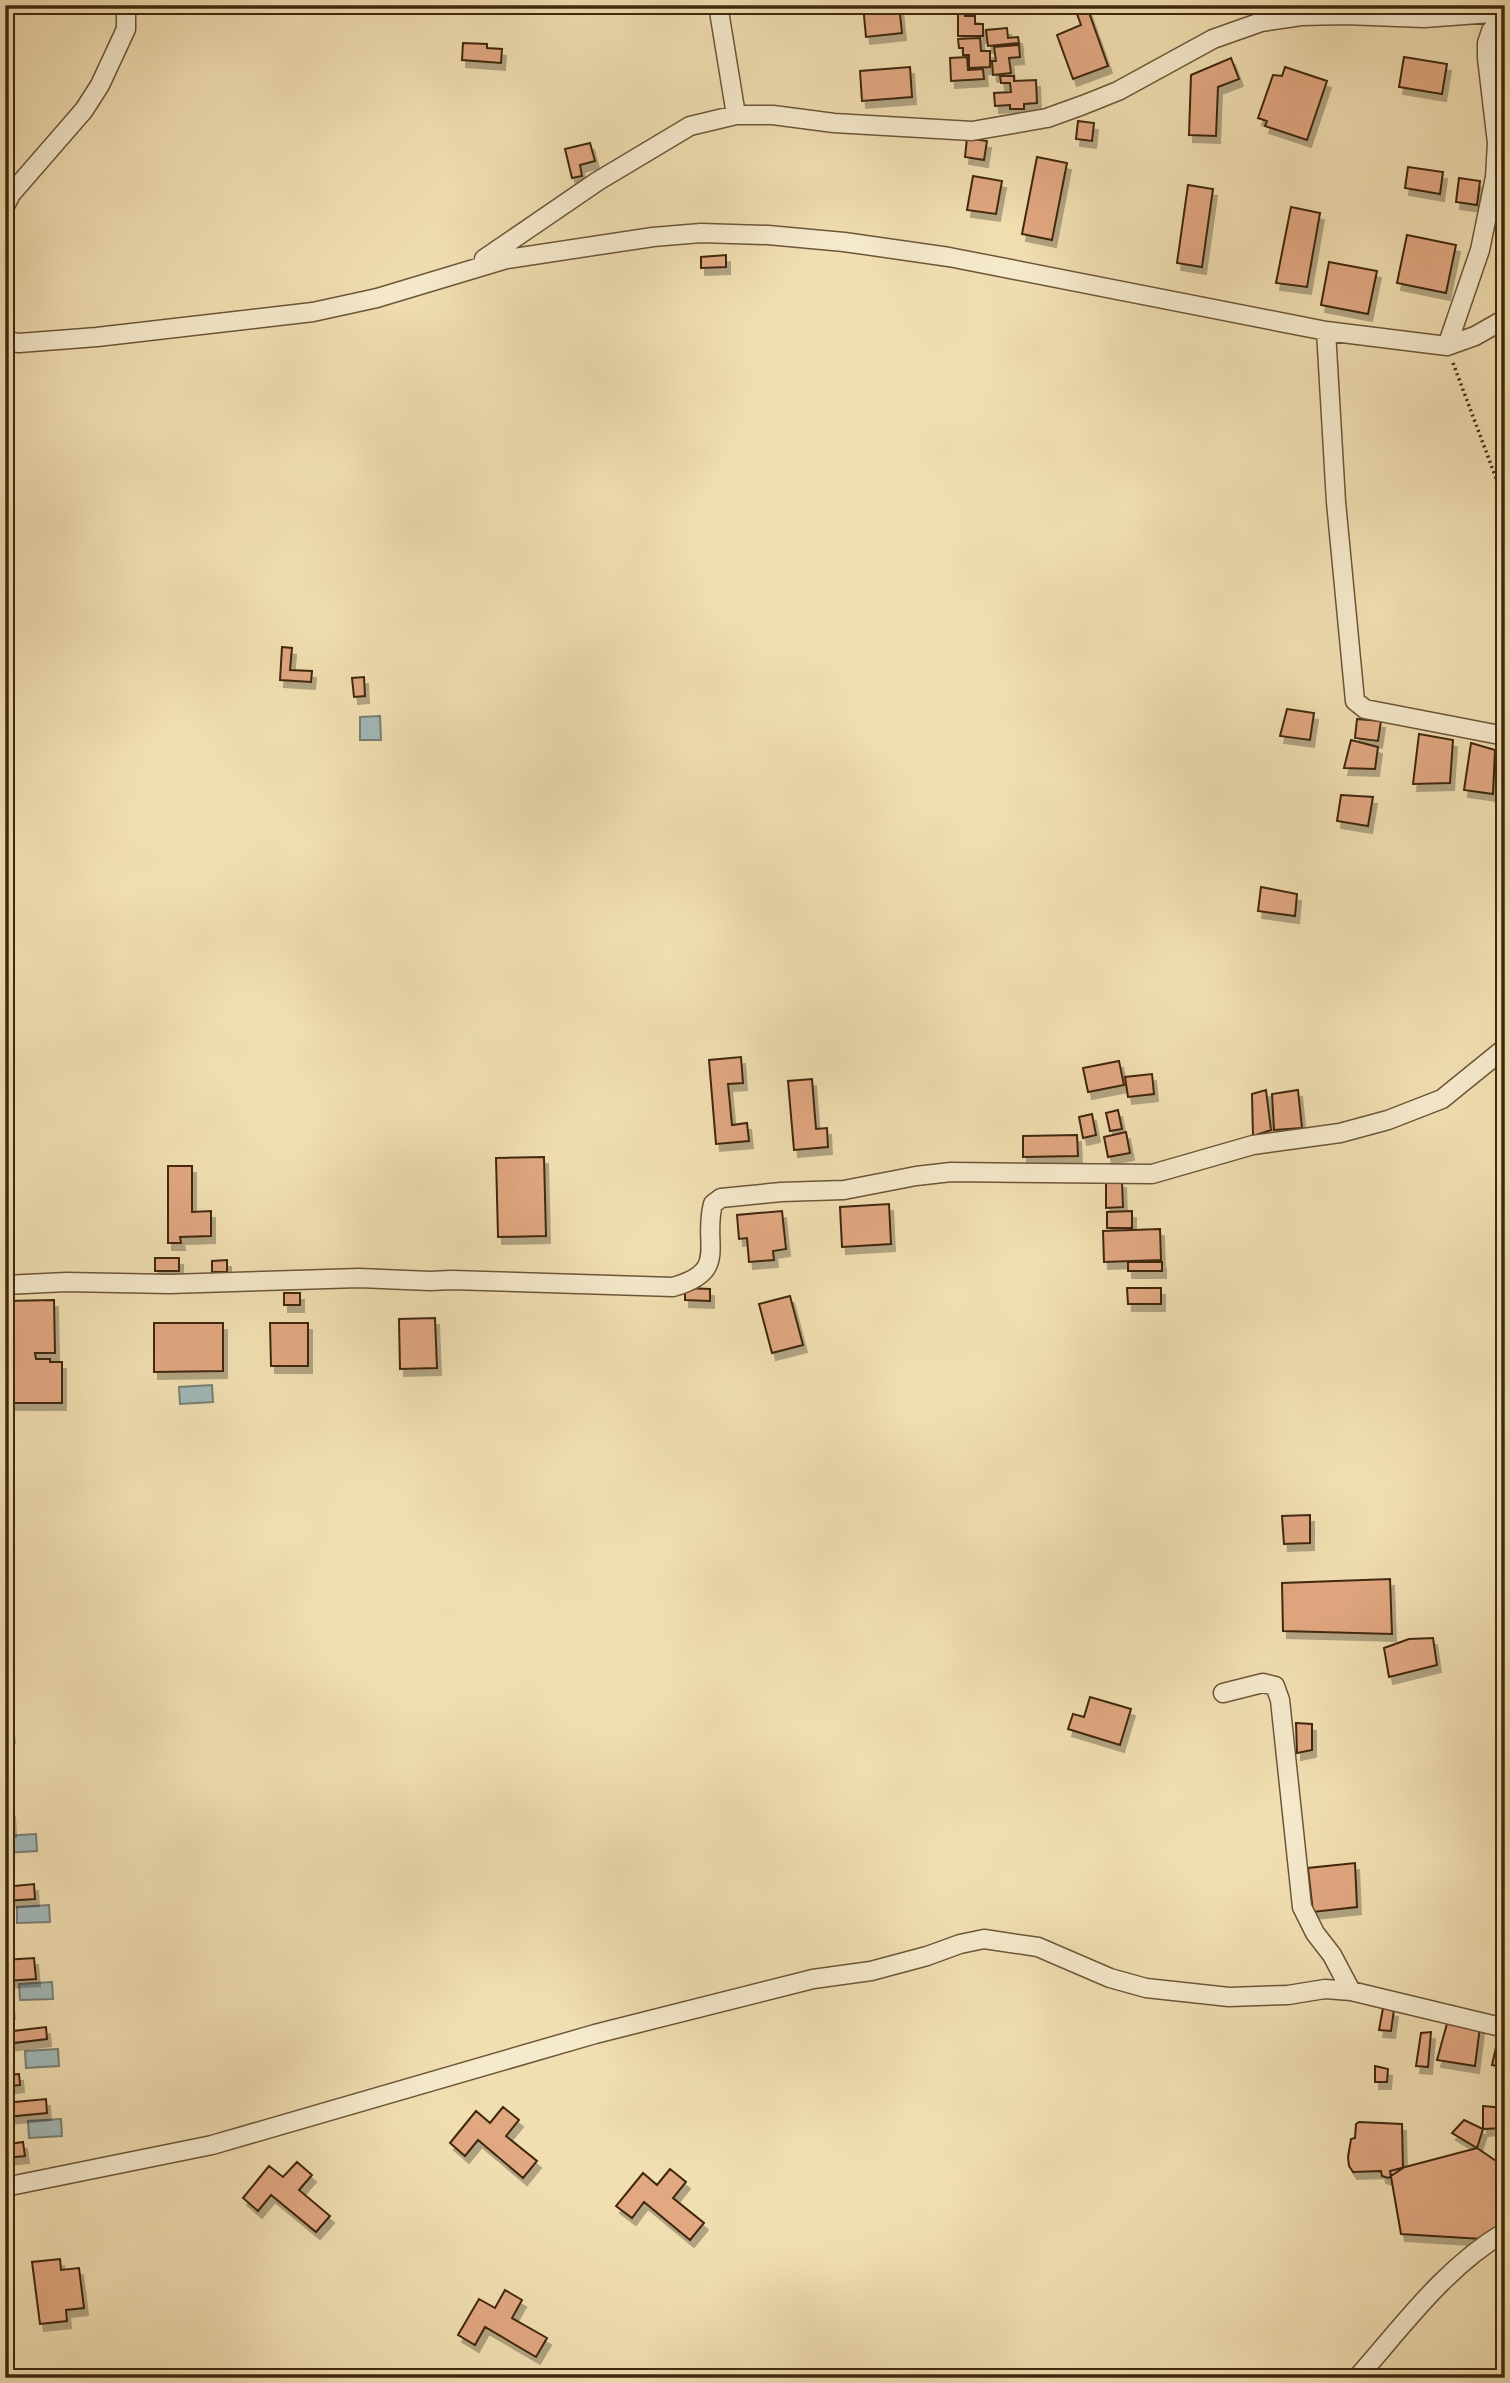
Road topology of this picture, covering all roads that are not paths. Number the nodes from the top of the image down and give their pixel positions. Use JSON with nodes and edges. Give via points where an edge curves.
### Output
{"nodes":[{"id":1,"x":126,"y":5,"type":"edge"},
{"id":2,"x":718,"y":5,"type":"edge"},
{"id":3,"x":1344,"y":10,"type":"edge"},
{"id":4,"x":1505,"y":14,"type":"edge"},
{"id":5,"x":736,"y":115,"type":"junction"},
{"id":6,"x":5,"y":206,"type":"edge"},
{"id":7,"x":468,"y":270,"type":"junction"},
{"id":8,"x":1505,"y":319,"type":"edge"},
{"id":9,"x":1326,"y":331,"type":"junction"},
{"id":10,"x":5,"y":341,"type":"edge"},
{"id":11,"x":1447,"y":346,"type":"junction"},
{"id":12,"x":1505,"y":736,"type":"edge"},
{"id":13,"x":1505,"y":1048,"type":"edge"},
{"id":14,"x":5,"y":1285,"type":"edge"},
{"id":15,"x":1223,"y":1693,"type":"dead end"},
{"id":16,"x":1352,"y":1991,"type":"junction"},
{"id":17,"x":1505,"y":2028,"type":"edge"},
{"id":18,"x":5,"y":2187,"type":"edge"},
{"id":19,"x":1505,"y":2232,"type":"edge"},
{"id":20,"x":1357,"y":2378,"type":"edge"}],
"edges":[{"from":1,"to":6,"type":"street","via":[[125,29],[100,85]]},
{"from":2,"to":5,"type":"street"},
{"from":3,"to":4,"type":"street","via":[[1424,18]]},
{"from":3,"to":5,"type":"street","via":[[1261,22],[1238,30],[1118,91],[1018,124],[972,131]]},
{"from":4,"to":11,"type":"street","via":[[1487,43],[1497,143],[1495,177],[1480,250]]},
{"from":5,"to":7,"type":"street","via":[[690,126],[597,181]]},
{"from":7,"to":9,"type":"street","via":[[507,259],[653,237],[768,235],[949,257]]},
{"from":7,"to":10,"type":"street","via":[[313,312],[97,337]]},
{"from":8,"to":11,"type":"street"},
{"from":9,"to":11,"type":"street"},
{"from":9,"to":12,"type":"street","via":[[1355,701],[1365,709]]},
{"from":13,"to":14,"type":"street","via":[[1442,1099],[1388,1121],[1253,1145],[1152,1174],[951,1172],[844,1190],[722,1198],[713,1204],[711,1213],[711,1254],[706,1271],[673,1287],[359,1278]]},
{"from":15,"to":16,"type":"street","via":[[1263,1683],[1275,1686],[1302,1907]]},
{"from":16,"to":17,"type":"street"},
{"from":16,"to":18,"type":"street","via":[[1229,1997],[1146,1988],[1038,1947],[984,1939],[870,1971],[813,1979],[594,2034],[212,2145]]},
{"from":19,"to":20,"type":"street","via":[[1473,2253],[1433,2291]]}]}
